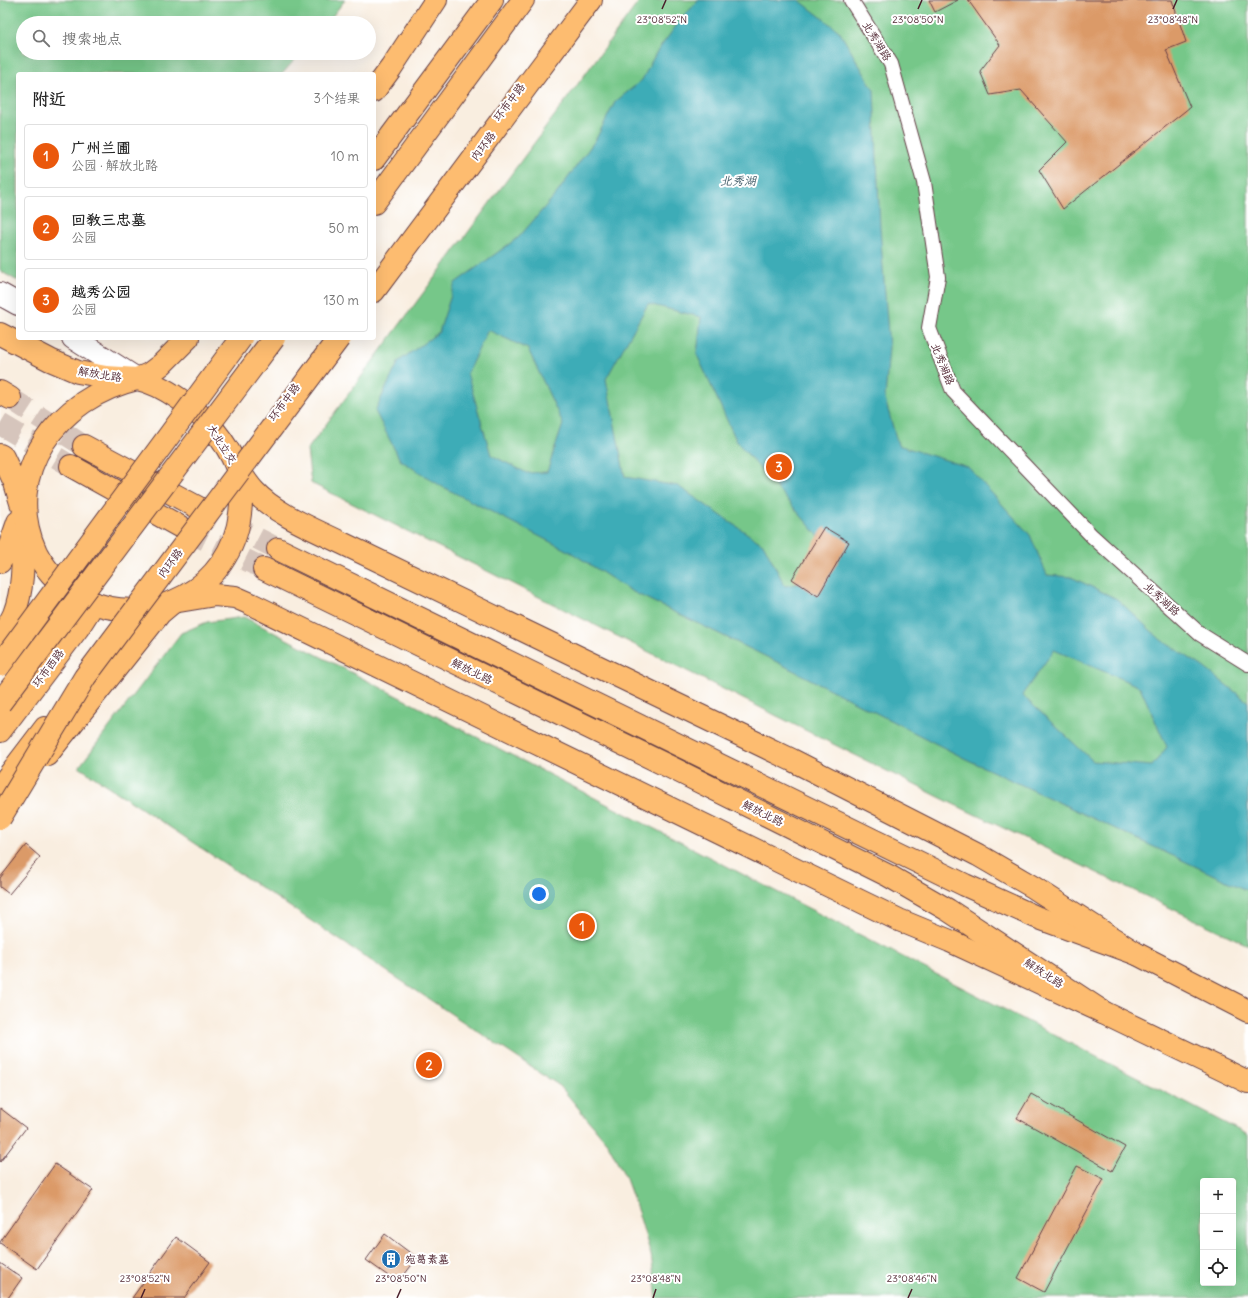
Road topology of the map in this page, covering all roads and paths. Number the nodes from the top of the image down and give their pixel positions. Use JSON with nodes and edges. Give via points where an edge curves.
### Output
{"nodes":[{"id":1,"x":436,"y":0,"type":"edge"},
{"id":2,"x":444,"y":0,"type":"edge"},
{"id":3,"x":492,"y":0,"type":"edge"},
{"id":4,"x":524,"y":0,"type":"edge"},
{"id":5,"x":587,"y":0,"type":"edge"},
{"id":6,"x":591,"y":0,"type":"edge"},
{"id":7,"x":852,"y":0,"type":"edge"},
{"id":8,"x":391,"y":68,"type":"junction"},
{"id":9,"x":376,"y":88,"type":"edge"},
{"id":10,"x":376,"y":156,"type":"edge"},
{"id":11,"x":376,"y":200,"type":"edge"},
{"id":12,"x":376,"y":277,"type":"edge"},
{"id":13,"x":376,"y":288,"type":"edge"},
{"id":14,"x":0,"y":294,"type":"edge"},
{"id":15,"x":16,"y":303,"type":"edge"},
{"id":16,"x":0,"y":334,"type":"edge"},
{"id":17,"x":75,"y":340,"type":"edge"},
{"id":18,"x":186,"y":340,"type":"edge"},
{"id":19,"x":240,"y":340,"type":"edge"},
{"id":20,"x":272,"y":340,"type":"edge"},
{"id":21,"x":330,"y":340,"type":"edge"},
{"id":22,"x":337,"y":340,"type":"edge"},
{"id":23,"x":137,"y":379,"type":"junction"},
{"id":24,"x":84,"y":446,"type":"tunnel mouth"},
{"id":25,"x":0,"y":455,"type":"edge"},
{"id":26,"x":71,"y":466,"type":"tunnel mouth"},
{"id":27,"x":236,"y":466,"type":"junction"},
{"id":28,"x":199,"y":508,"type":"tunnel mouth"},
{"id":29,"x":23,"y":510,"type":"junction"},
{"id":30,"x":186,"y":530,"type":"tunnel mouth"},
{"id":31,"x":278,"y":549,"type":"tunnel mouth"},
{"id":32,"x":0,"y":562,"type":"edge"},
{"id":33,"x":264,"y":570,"type":"tunnel mouth"},
{"id":34,"x":173,"y":602,"type":"junction"},
{"id":35,"x":94,"y":603,"type":"junction"},
{"id":36,"x":0,"y":638,"type":"edge"},
{"id":37,"x":1248,"y":664,"type":"edge"},
{"id":38,"x":0,"y":665,"type":"edge"},
{"id":39,"x":84,"y":677,"type":"junction"},
{"id":40,"x":23,"y":700,"type":"junction"},
{"id":41,"x":0,"y":703,"type":"edge"},
{"id":42,"x":0,"y":731,"type":"edge"},
{"id":43,"x":0,"y":787,"type":"edge"},
{"id":44,"x":0,"y":814,"type":"edge"},
{"id":45,"x":0,"y":818,"type":"edge"},
{"id":46,"x":1137,"y":954,"type":"junction"},
{"id":47,"x":1248,"y":1011,"type":"edge"},
{"id":48,"x":1103,"y":1012,"type":"junction"},
{"id":49,"x":1248,"y":1082,"type":"edge"}],
"edges":[{"from":1,"to":8,"type":"main road"},
{"from":2,"to":8,"type":"main road"},
{"from":3,"to":10,"type":"main road"},
{"from":4,"to":11,"type":"main road"},
{"from":5,"to":12,"type":"main road","name":"环市中路"},
{"from":6,"to":13,"type":"main road","name":"内环路"},
{"from":7,"to":37,"type":"lane","name":"北秀湖路","via":[[892,64],[924,182],[938,277],[929,328],[953,391],[1092,536],[1200,634]]},
{"from":8,"to":9,"type":"main road"},
{"from":14,"to":15,"type":"street"},
{"from":16,"to":23,"type":"main road","name":"解放北路","via":[[78,372]]},
{"from":17,"to":23,"type":"street"},
{"from":18,"to":23,"type":"main road","via":[[162,364]]},
{"from":19,"to":38,"type":"main road","bridge":true},
{"from":20,"to":41,"type":"main road","bridge":true},
{"from":21,"to":27,"type":"main road","name":"环市中路"},
{"from":22,"to":39,"type":"main road","name":"内环路","bridge":true},
{"from":23,"to":27,"type":"main road","name":"大北立交","via":[[167,390],[207,420]]},
{"from":23,"to":29,"type":"main road","name":"大北立交","via":[[120,383],[85,401],[52,427],[42,440],[28,469]]},
{"from":24,"to":28,"type":"main road"},
{"from":25,"to":29,"type":"main road","via":[[15,483]]},
{"from":26,"to":30,"type":"main road"},
{"from":27,"to":34,"type":"main road","name":"大北立交","via":[[241,507],[239,524],[230,549],[205,582],[193,592]]},
{"from":27,"to":46,"type":"main road","via":[[254,492],[282,513],[792,760],[978,854]]},
{"from":29,"to":32,"type":"main road"},
{"from":29,"to":35,"type":"main road","name":"大北立交","via":[[31,540],[44,565],[66,588]]},
{"from":29,"to":36,"type":"main road","via":[[20,591],[14,614]]},
{"from":31,"to":46,"type":"main road","via":[[965,885],[1036,917]]},
{"from":33,"to":48,"type":"main road","name":"解放北路","via":[[889,876],[948,910]]},
{"from":34,"to":35,"type":"main road","name":"大北立交","via":[[138,610],[122,610]]},
{"from":34,"to":44,"type":"main road","via":[[160,613]]},
{"from":34,"to":48,"type":"main road","via":[[215,595],[235,597],[251,604],[863,903]]},
{"from":35,"to":40,"type":"main road","name":"环市西路"},
{"from":36,"to":40,"type":"main road","via":[[14,655],[21,676]]},
{"from":39,"to":43,"type":"main road","name":"内环路","bridge":true},
{"from":39,"to":45,"type":"main road","bridge":true},
{"from":40,"to":42,"type":"main road","name":"环市西路"},
{"from":46,"to":47,"type":"main road"},
{"from":48,"to":49,"type":"main road","name":"解放北路"}]}
